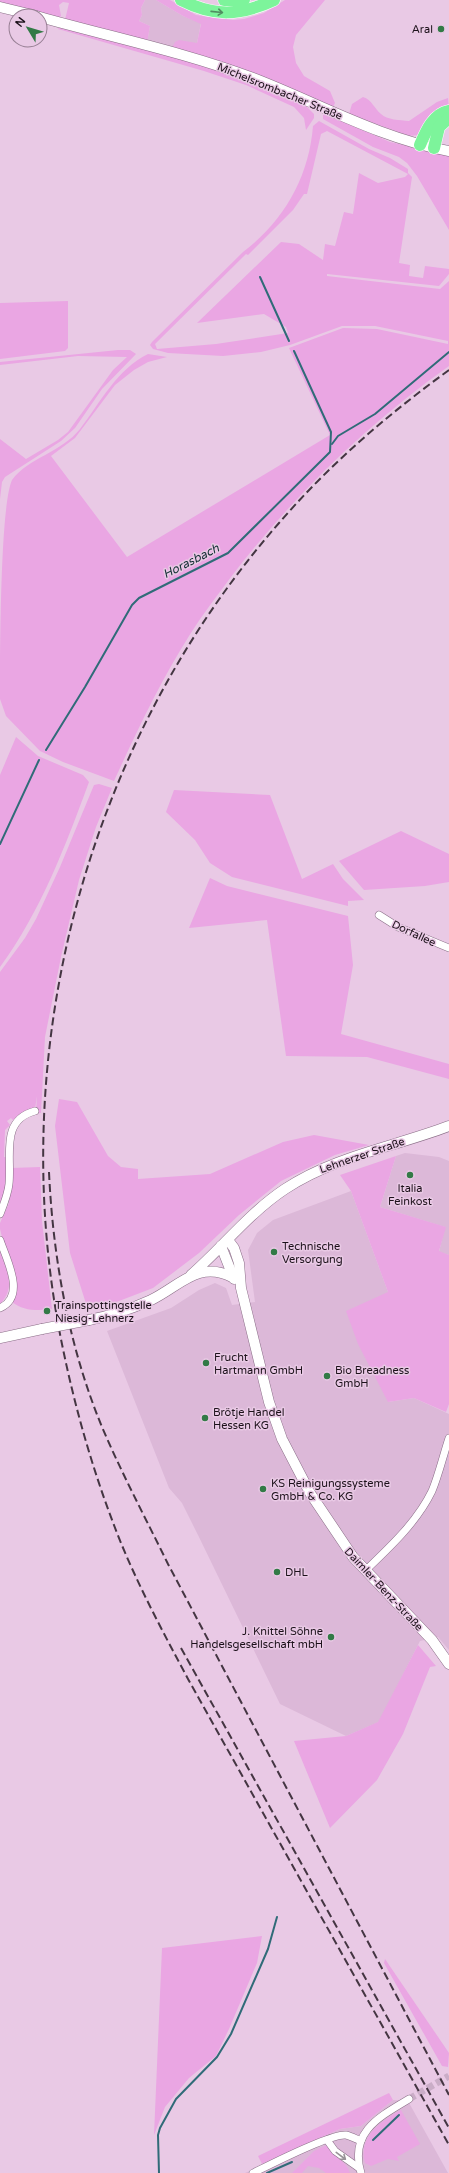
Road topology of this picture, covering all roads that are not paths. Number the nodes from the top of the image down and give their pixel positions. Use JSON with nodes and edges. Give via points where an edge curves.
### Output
{"nodes":[{"id":1,"x":181,"y":0,"type":"edge"},
{"id":2,"x":224,"y":0,"type":"edge"},
{"id":3,"x":244,"y":0,"type":"edge"},
{"id":4,"x":274,"y":0,"type":"edge"},
{"id":5,"x":48,"y":19,"type":"edge"},
{"id":6,"x":449,"y":111,"type":"edge"},
{"id":7,"x":449,"y":118,"type":"edge"},
{"id":8,"x":420,"y":145,"type":"junction"},
{"id":9,"x":434,"y":148,"type":"junction"},
{"id":10,"x":449,"y":151,"type":"edge"},
{"id":11,"x":379,"y":915,"type":"dead end"},
{"id":12,"x":449,"y":948,"type":"edge"},
{"id":13,"x":35,"y":1111,"type":"dead end"},
{"id":14,"x":449,"y":1126,"type":"edge"},
{"id":15,"x":0,"y":1214,"type":"edge"},
{"id":16,"x":0,"y":1240,"type":"edge"},
{"id":17,"x":225,"y":1243,"type":"junction"},
{"id":18,"x":191,"y":1275,"type":"junction"},
{"id":19,"x":232,"y":1277,"type":"junction"},
{"id":20,"x":240,"y":1288,"type":"junction"},
{"id":21,"x":0,"y":1308,"type":"edge"},
{"id":22,"x":0,"y":1338,"type":"edge"},
{"id":23,"x":449,"y":1438,"type":"edge"},
{"id":24,"x":366,"y":1570,"type":"junction"},
{"id":25,"x":449,"y":1664,"type":"edge"},
{"id":26,"x":409,"y":2099,"type":"tunnel mouth"},
{"id":27,"x":326,"y":2140,"type":"junction"},
{"id":28,"x":361,"y":2141,"type":"junction"},
{"id":29,"x":360,"y":2170,"type":"edge"},
{"id":30,"x":253,"y":2173,"type":"edge"}],
"edges":[{"from":1,"to":4,"type":"highway","one_way":true,"via":[[197,8],[220,13],[246,11]]},
{"from":2,"to":3,"type":"highway"},
{"from":5,"to":8,"type":"main road","name":"Michelsrombacher Straße","via":[[216,65],[254,78],[366,126]]},
{"from":6,"to":8,"type":"highway","via":[[439,114],[431,123]]},
{"from":7,"to":9,"type":"highway","via":[[440,127]]},
{"from":8,"to":9,"type":"main road","name":"Michelsrombacher Straße"},
{"from":9,"to":10,"type":"main road","name":"Michelsrombacher Straße"},
{"from":11,"to":12,"type":"street","name":"Dorfallee","via":[[398,927]]},
{"from":13,"to":15,"type":"street","via":[[25,1114],[13,1124],[9,1143],[9,1184]]},
{"from":14,"to":17,"type":"main road","name":"Lehnerzer Straße","via":[[320,1169],[269,1201]]},
{"from":16,"to":21,"type":"street","via":[[14,1278],[11,1296],[7,1304]]},
{"from":17,"to":18,"type":"main road","name":"Lehnerzer Straße"},
{"from":17,"to":19,"type":"main road","name":"Daimler-Benz-Straße"},
{"from":17,"to":20,"type":"main road","name":"Daimler-Benz-Straße","via":[[234,1248],[239,1263]]},
{"from":18,"to":19,"type":"main road","via":[[218,1271]]},
{"from":18,"to":22,"type":"main road","bridge":true,"via":[[134,1307],[89,1320]]},
{"from":19,"to":20,"type":"main road","name":"Daimler-Benz-Straße"},
{"from":20,"to":24,"type":"main road","name":"Daimler-Benz-Straße","via":[[282,1439],[339,1540]]},
{"from":23,"to":24,"type":"street","via":[[432,1491],[421,1509],[404,1531]]},
{"from":24,"to":25,"type":"main road","name":"Daimler-Benz-Straße","via":[[432,1640]]},
{"from":26,"to":28,"type":"street","via":[[375,2120]]},
{"from":27,"to":28,"type":"street","via":[[346,2135]]},
{"from":27,"to":29,"type":"street","one_way":true,"via":[[335,2151]]},
{"from":27,"to":30,"type":"street"},
{"from":28,"to":29,"type":"street","via":[[358,2154]]}]}
